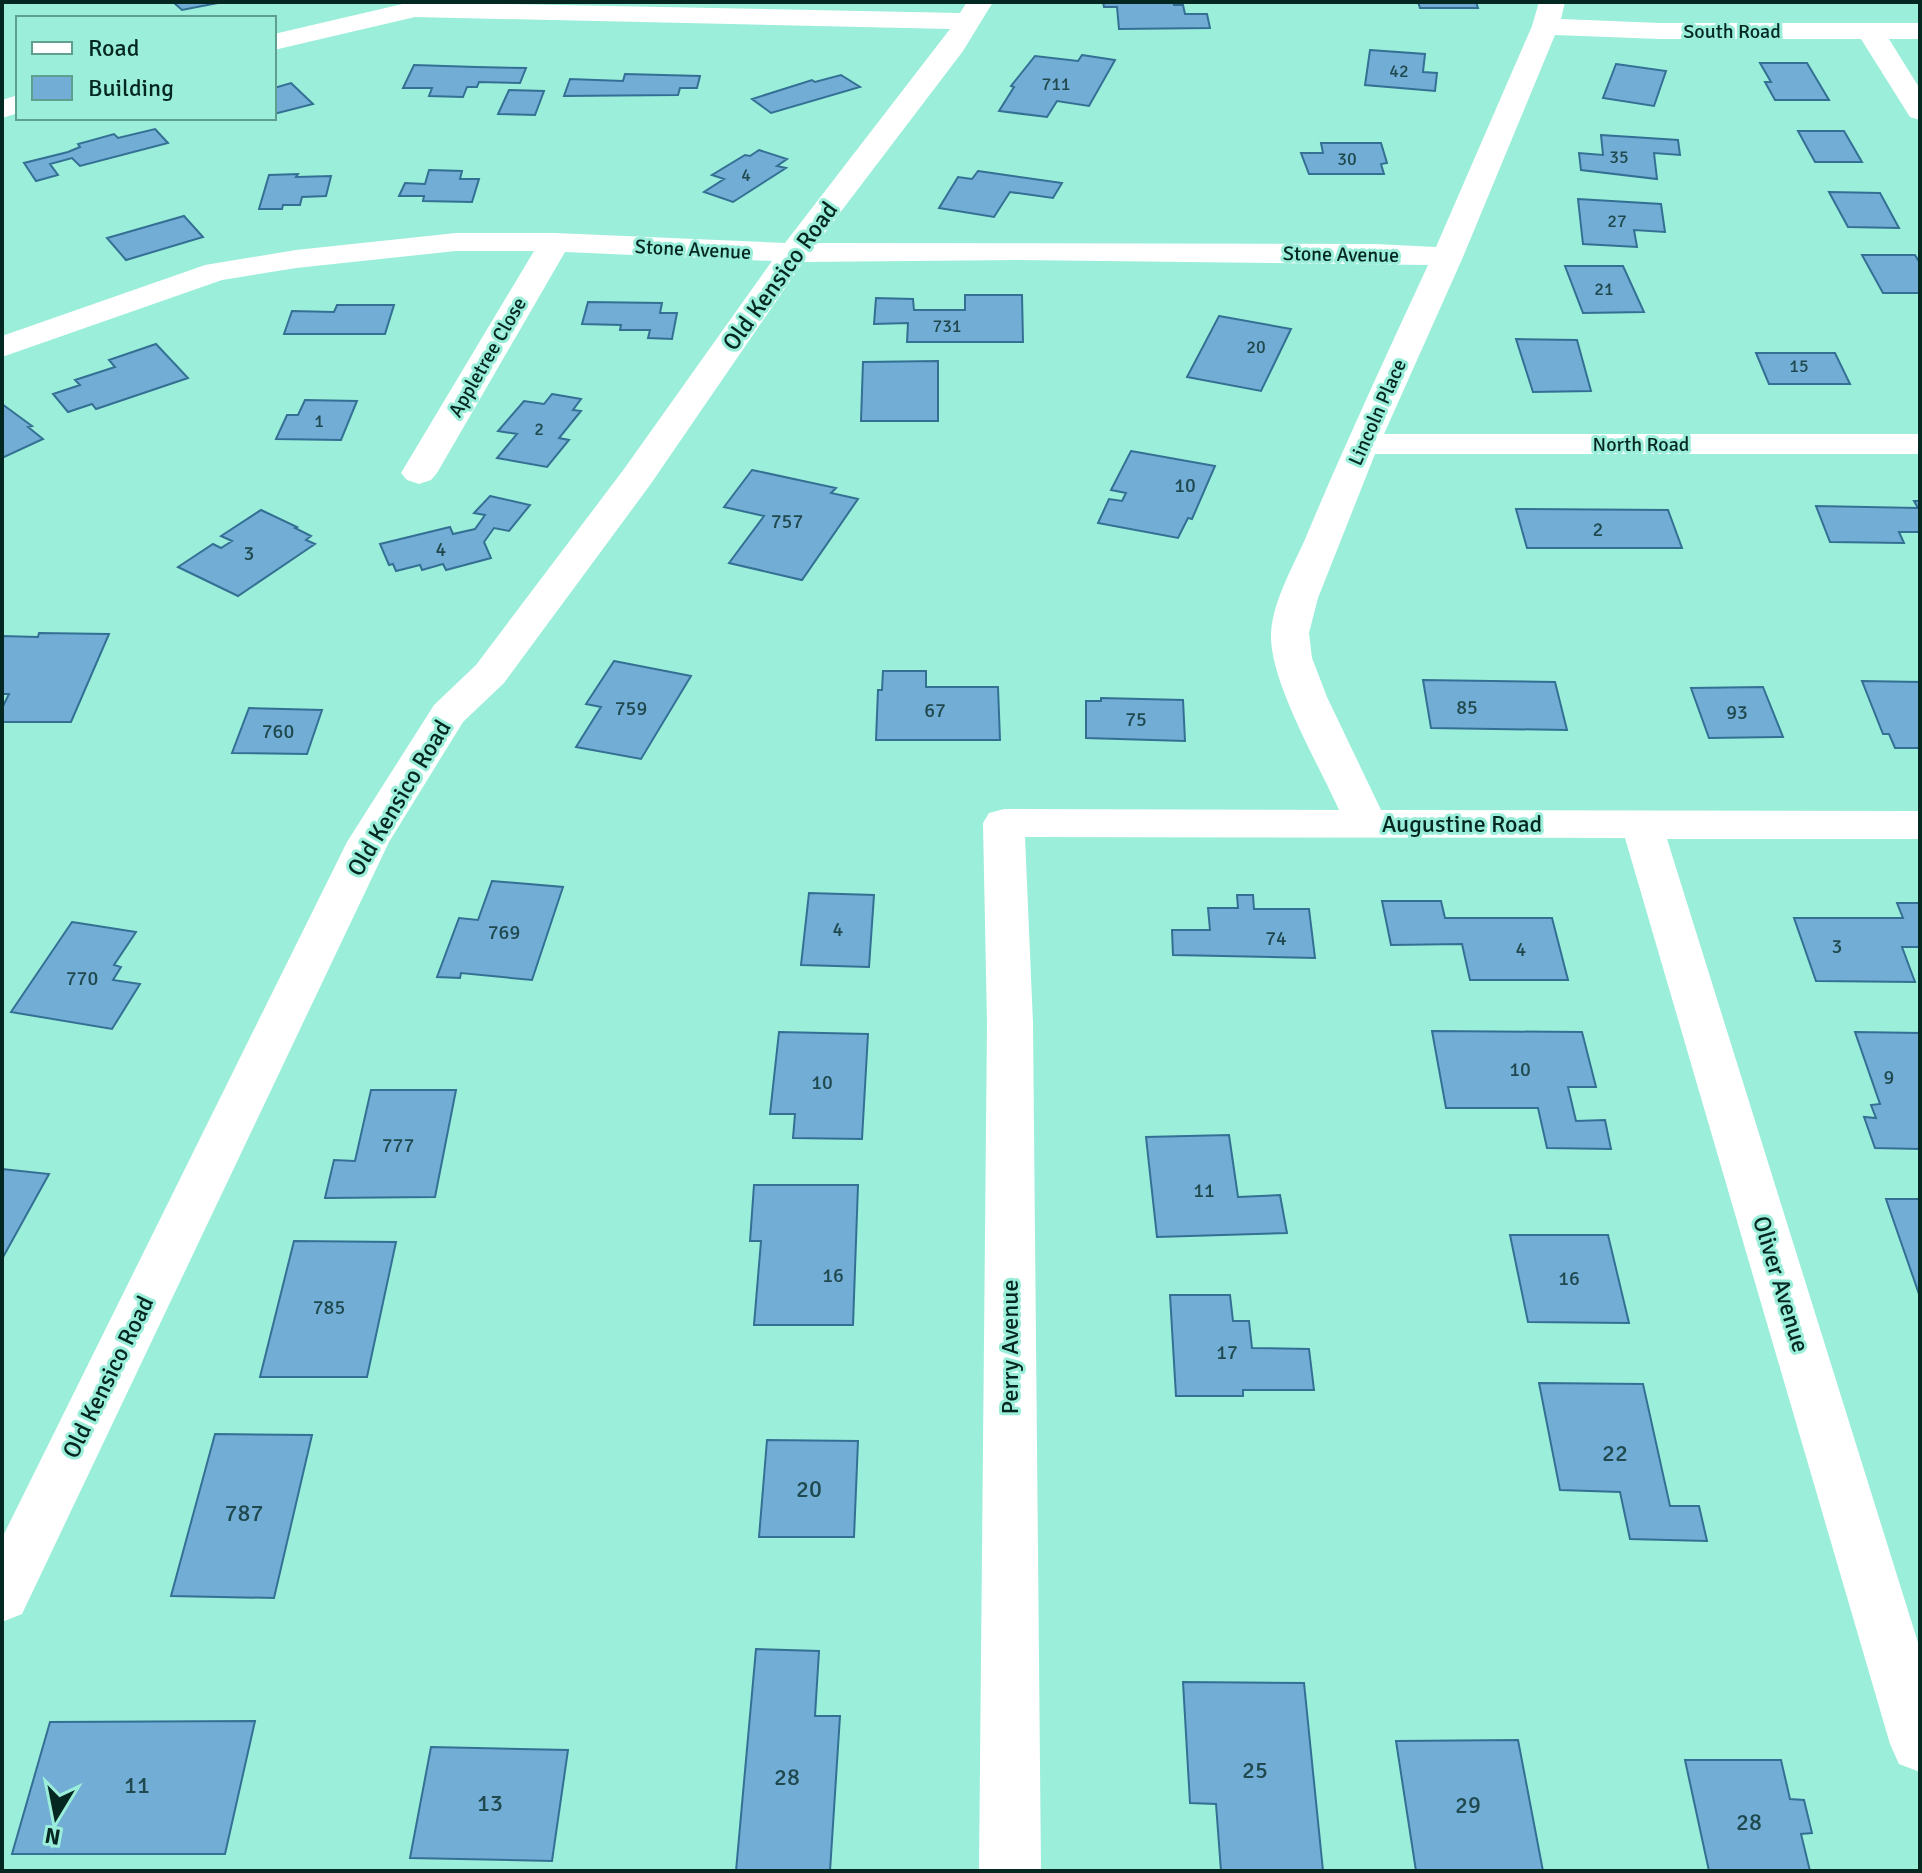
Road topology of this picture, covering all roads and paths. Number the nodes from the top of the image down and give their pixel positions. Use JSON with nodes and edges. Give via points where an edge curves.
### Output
{"nodes":[{"id":1,"x":974,"y":12,"type":"edge"},
{"id":2,"x":1548,"y":14,"type":"edge"},
{"id":3,"x":1870,"y":31,"type":"junction"},
{"id":4,"x":1920,"y":31,"type":"edge"},
{"id":5,"x":276,"y":42,"type":"edge"},
{"id":6,"x":1920,"y":111,"type":"edge"},
{"id":7,"x":555,"y":242,"type":"junction"},
{"id":8,"x":794,"y":253,"type":"junction"},
{"id":9,"x":1447,"y":257,"type":"junction"},
{"id":10,"x":2,"y":347,"type":"edge"},
{"id":11,"x":1362,"y":444,"type":"junction"},
{"id":12,"x":1920,"y":444,"type":"edge"},
{"id":13,"x":419,"y":473,"type":"dead end"},
{"id":14,"x":1004,"y":823,"type":"joint"},
{"id":15,"x":1641,"y":823,"type":"junction"},
{"id":16,"x":1367,"y":825,"type":"junction"},
{"id":17,"x":1920,"y":825,"type":"edge"},
{"id":18,"x":2,"y":1596,"type":"edge"},
{"id":19,"x":1920,"y":1744,"type":"edge"},
{"id":20,"x":1010,"y":1871,"type":"edge"}],
"edges":[{"from":1,"to":5,"type":"street","via":[[415,9]]},
{"from":1,"to":8,"type":"street","name":"Old Kensico Road"},
{"from":2,"to":3,"type":"street","name":"South Road","via":[[1660,31]]},
{"from":2,"to":9,"type":"street","name":"Lincoln Place"},
{"from":3,"to":4,"type":"street","name":"South Road"},
{"from":3,"to":6,"type":"street"},
{"from":7,"to":8,"type":"street","name":"Stone Avenue"},
{"from":7,"to":10,"type":"street","name":"Stone Avenue","via":[[456,242],[216,272]]},
{"from":7,"to":13,"type":"street","name":"Appletree Close"},
{"from":8,"to":9,"type":"street","name":"Stone Avenue"},
{"from":8,"to":18,"type":"street","name":"Old Kensico Road","via":[[490,674],[448,714],[368,842]]},
{"from":9,"to":11,"type":"street","name":"Lincoln Place"},
{"from":11,"to":12,"type":"street","name":"North Road"},
{"from":11,"to":16,"type":"street","name":"Lincoln Place","via":[[1299,598],[1290,633],[1307,697]]},
{"from":14,"to":16,"type":"street","name":"Augustine Road"},
{"from":14,"to":20,"type":"street","name":"Perry Avenue","via":[[1010,1023]]},
{"from":15,"to":16,"type":"street","name":"Augustine Road"},
{"from":15,"to":17,"type":"street","name":"Augustine Road"},
{"from":15,"to":19,"type":"street","name":"Oliver Avenue"}]}
